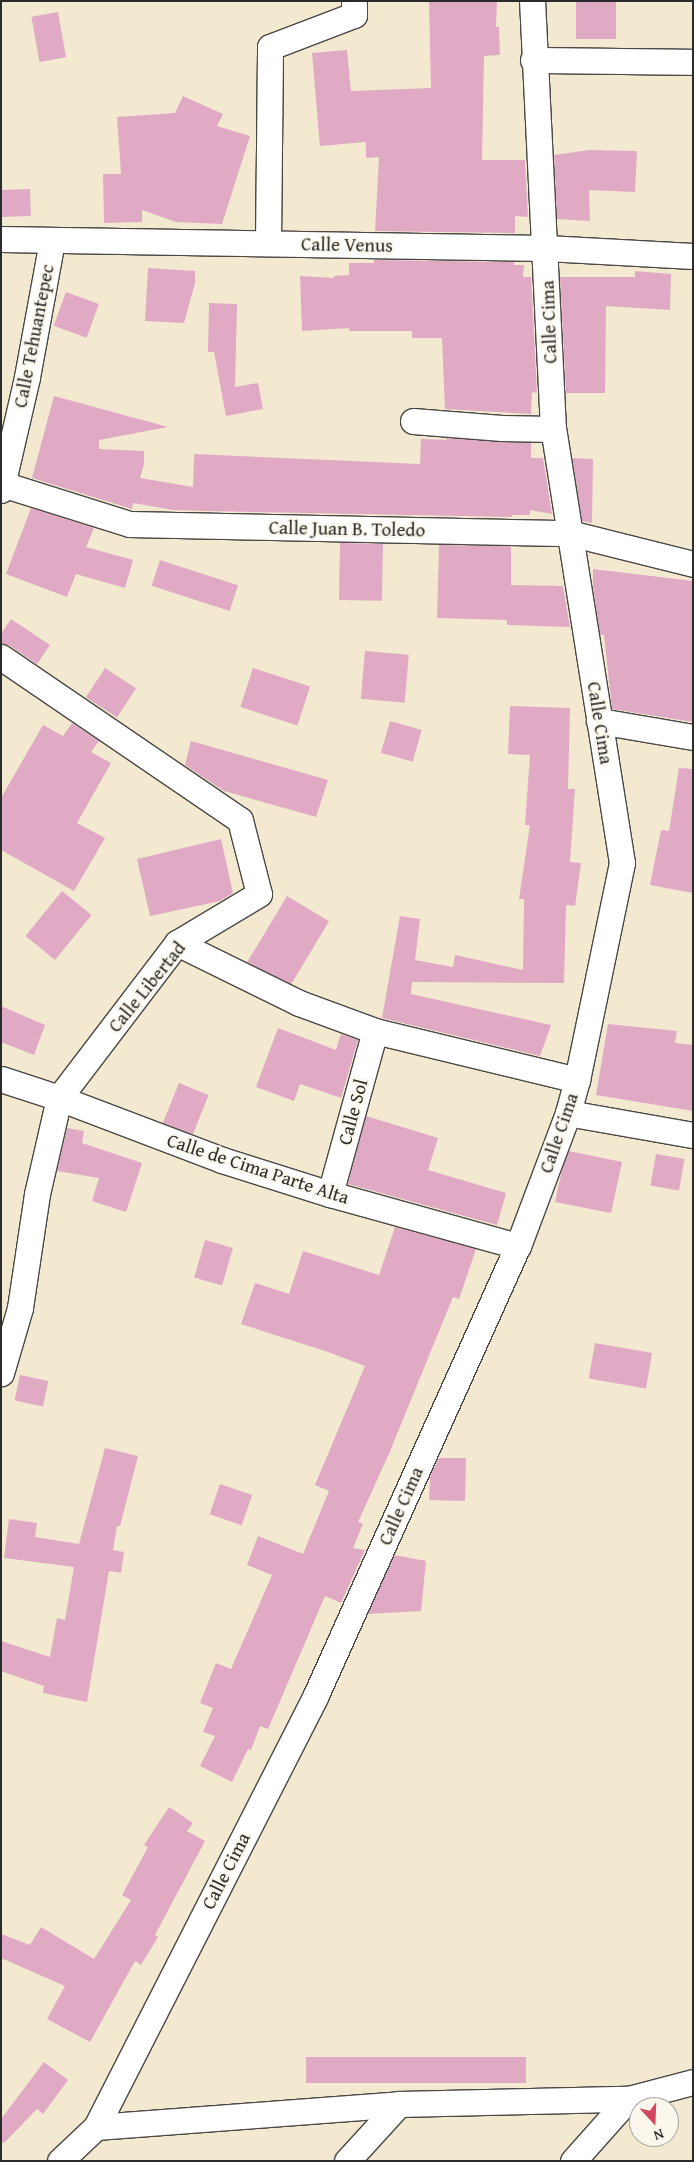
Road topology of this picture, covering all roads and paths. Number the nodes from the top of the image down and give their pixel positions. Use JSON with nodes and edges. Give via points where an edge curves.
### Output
{"nodes":[{"id":1,"x":354,"y":1,"type":"edge"},
{"id":2,"x":532,"y":1,"type":"edge"},
{"id":3,"x":533,"y":60,"type":"junction"},
{"id":4,"x":693,"y":62,"type":"edge"},
{"id":5,"x":1,"y":239,"type":"edge"},
{"id":6,"x":52,"y":241,"type":"junction"},
{"id":7,"x":268,"y":243,"type":"junction"},
{"id":8,"x":546,"y":248,"type":"junction"},
{"id":9,"x":693,"y":256,"type":"edge"},
{"id":10,"x":413,"y":421,"type":"dead end"},
{"id":11,"x":553,"y":429,"type":"junction"},
{"id":12,"x":2,"y":487,"type":"edge"},
{"id":13,"x":569,"y":533,"type":"junction"},
{"id":14,"x":693,"y":564,"type":"edge"},
{"id":15,"x":1,"y":657,"type":"edge"},
{"id":16,"x":599,"y":720,"type":"junction"},
{"id":17,"x":693,"y":737,"type":"edge"},
{"id":18,"x":177,"y":944,"type":"junction"},
{"id":19,"x":375,"y":1031,"type":"junction"},
{"id":20,"x":1,"y":1079,"type":"edge"},
{"id":21,"x":577,"y":1080,"type":"junction"},
{"id":22,"x":59,"y":1098,"type":"junction"},
{"id":23,"x":568,"y":1113,"type":"junction"},
{"id":24,"x":693,"y":1135,"type":"edge"},
{"id":25,"x":330,"y":1194,"type":"junction"},
{"id":26,"x":518,"y":1246,"type":"junction"},
{"id":27,"x":1,"y":1373,"type":"edge"},
{"id":28,"x":693,"y":2082,"type":"edge"},
{"id":29,"x":628,"y":2099,"type":"junction"},
{"id":30,"x":399,"y":2104,"type":"junction"},
{"id":31,"x":96,"y":2127,"type":"junction"},
{"id":32,"x":60,"y":2161,"type":"edge"},
{"id":33,"x":347,"y":2161,"type":"edge"},
{"id":34,"x":573,"y":2161,"type":"edge"}],
"edges":[{"from":1,"to":7,"type":"street","via":[[354,15],[270,47]]},
{"from":2,"to":3,"type":"street","name":"Calle Cima"},
{"from":3,"to":4,"type":"street"},
{"from":3,"to":8,"type":"street","name":"Calle Cima"},
{"from":5,"to":6,"type":"street","name":"Calle Venus"},
{"from":6,"to":7,"type":"street","name":"Calle Venus"},
{"from":6,"to":12,"type":"street","name":"Calle Tehuantepec"},
{"from":7,"to":8,"type":"street","name":"Calle Venus"},
{"from":8,"to":9,"type":"street","name":"Calle Venus"},
{"from":8,"to":11,"type":"street","name":"Calle Cima"},
{"from":10,"to":11,"type":"street"},
{"from":11,"to":13,"type":"street","name":"Calle Cima"},
{"from":12,"to":13,"type":"street","name":"Calle Juan B. Toledo","via":[[130,524]]},
{"from":13,"to":14,"type":"street","name":"Calle Juan B. Toledo"},
{"from":13,"to":16,"type":"street","name":"Calle Cima"},
{"from":15,"to":18,"type":"street","name":"Calle Libertad","via":[[240,820],[259,894]]},
{"from":16,"to":17,"type":"street"},
{"from":16,"to":21,"type":"street","name":"Calle Cima","via":[[622,863]]},
{"from":18,"to":19,"type":"street","via":[[299,1003]]},
{"from":18,"to":22,"type":"street","name":"Calle Libertad"},
{"from":19,"to":21,"type":"street"},
{"from":19,"to":25,"type":"street","name":"Calle Sol"},
{"from":20,"to":22,"type":"street","name":"Calle de Cima Parte Alta"},
{"from":21,"to":23,"type":"street","name":"Calle Cima"},
{"from":22,"to":25,"type":"street","name":"Calle de Cima Parte Alta","via":[[222,1160]]},
{"from":22,"to":27,"type":"street","name":"Calle Libertad","via":[[37,1194],[20,1308]]},
{"from":23,"to":24,"type":"street"},
{"from":23,"to":26,"type":"street","name":"Calle Cima"},
{"from":25,"to":26,"type":"street","name":"Calle de Cima Parte Alta"},
{"from":26,"to":31,"type":"street","name":"Calle Cima","via":[[315,1697]]},
{"from":28,"to":29,"type":"street"},
{"from":29,"to":30,"type":"street"},
{"from":29,"to":34,"type":"street"},
{"from":30,"to":31,"type":"street"},
{"from":30,"to":33,"type":"street"},
{"from":31,"to":32,"type":"street","name":"Calle Cima"}]}
